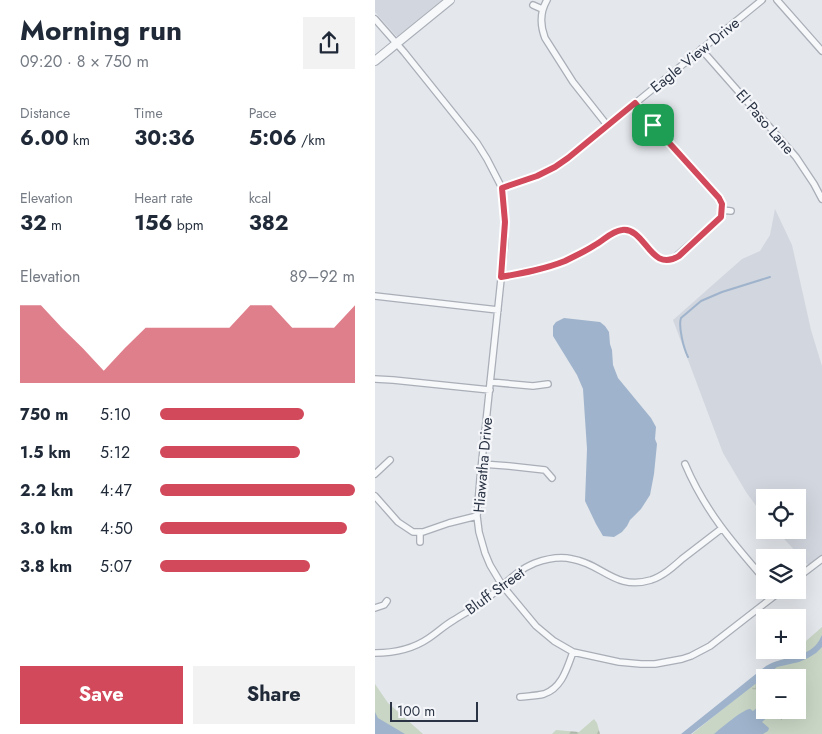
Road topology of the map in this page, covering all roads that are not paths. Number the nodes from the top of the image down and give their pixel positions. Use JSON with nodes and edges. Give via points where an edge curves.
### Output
{"nodes":[{"id":1,"x":450,"y":0,"type":"edge"},
{"id":2,"x":547,"y":0,"type":"edge"},
{"id":3,"x":762,"y":0,"type":"edge"},
{"id":4,"x":777,"y":0,"type":"edge"},
{"id":5,"x":533,"y":5,"type":"dead end"},
{"id":6,"x":542,"y":9,"type":"junction"},
{"id":7,"x":375,"y":19,"type":"edge"},
{"id":8,"x":397,"y":43,"type":"junction"},
{"id":9,"x":701,"y":49,"type":"junction"},
{"id":10,"x":822,"y":51,"type":"edge"},
{"id":11,"x":375,"y":61,"type":"edge"},
{"id":12,"x":635,"y":103,"type":"junction"},
{"id":13,"x":607,"y":126,"type":"junction"},
{"id":14,"x":502,"y":188,"type":"junction"},
{"id":15,"x":822,"y":199,"type":"edge"},
{"id":16,"x":722,"y":210,"type":"junction"},
{"id":17,"x":731,"y":211,"type":"dead end"},
{"id":18,"x":627,"y":222,"type":"dead end"},
{"id":19,"x":626,"y":230,"type":"junction"},
{"id":20,"x":666,"y":260,"type":"junction"},
{"id":21,"x":665,"y":269,"type":"dead end"},
{"id":22,"x":501,"y":277,"type":"junction"},
{"id":23,"x":375,"y":296,"type":"edge"},
{"id":24,"x":498,"y":310,"type":"junction"},
{"id":25,"x":375,"y":380,"type":"edge"},
{"id":26,"x":490,"y":382,"type":"junction"},
{"id":27,"x":548,"y":384,"type":"dead end"},
{"id":28,"x":489,"y":390,"type":"junction"},
{"id":29,"x":390,"y":460,"type":"dead end"},
{"id":30,"x":482,"y":464,"type":"junction"},
{"id":31,"x":685,"y":464,"type":"dead end"},
{"id":32,"x":375,"y":474,"type":"edge"},
{"id":33,"x":552,"y":478,"type":"dead end"},
{"id":34,"x":375,"y":496,"type":"edge"},
{"id":35,"x":477,"y":516,"type":"junction"},
{"id":36,"x":721,"y":528,"type":"junction"},
{"id":37,"x":420,"y":532,"type":"junction"},
{"id":38,"x":420,"y":542,"type":"dead end"},
{"id":39,"x":822,"y":559,"type":"edge"},
{"id":40,"x":756,"y":569,"type":"edge"},
{"id":41,"x":806,"y":571,"type":"edge"},
{"id":42,"x":501,"y":585,"type":"junction"},
{"id":43,"x":768,"y":599,"type":"edge"},
{"id":44,"x":387,"y":601,"type":"dead end"},
{"id":45,"x":375,"y":608,"type":"edge"},
{"id":46,"x":573,"y":652,"type":"junction"},
{"id":47,"x":375,"y":653,"type":"edge"},
{"id":48,"x":520,"y":698,"type":"dead end"}],
"edges":[{"from":1,"to":8,"type":"street"},
{"from":2,"to":6,"type":"street"},
{"from":3,"to":9,"type":"street","name":"Eagle View Drive"},
{"from":4,"to":10,"type":"street"},
{"from":5,"to":6,"type":"street"},
{"from":6,"to":13,"type":"street","via":[[545,38]]},
{"from":7,"to":8,"type":"street","name":"Hiawatha Drive"},
{"from":8,"to":11,"type":"street"},
{"from":8,"to":14,"type":"street","name":"Hiawatha Drive","via":[[477,143]]},
{"from":9,"to":12,"type":"street","name":"Eagle View Drive"},
{"from":9,"to":15,"type":"street","name":"El Paso Lane","via":[[796,157]]},
{"from":12,"to":13,"type":"street","name":"Eagle View Drive"},
{"from":12,"to":16,"type":"street","via":[[719,198]]},
{"from":13,"to":14,"type":"street","name":"Eagle View Drive","via":[[549,170]]},
{"from":14,"to":22,"type":"street","name":"Hiawatha Drive","via":[[505,222]]},
{"from":16,"to":17,"type":"street"},
{"from":16,"to":20,"type":"street","via":[[721,217],[679,256]]},
{"from":18,"to":19,"type":"street"},
{"from":19,"to":20,"type":"street","via":[[635,234],[655,256]]},
{"from":19,"to":22,"type":"street","via":[[614,233],[565,261]]},
{"from":20,"to":21,"type":"street"},
{"from":22,"to":24,"type":"street","name":"Hiawatha Drive"},
{"from":23,"to":24,"type":"street"},
{"from":24,"to":26,"type":"street","name":"Hiawatha Drive"},
{"from":25,"to":28,"type":"street"},
{"from":26,"to":27,"type":"street","via":[[533,386]]},
{"from":26,"to":28,"type":"street","name":"Hiawatha Drive"},
{"from":28,"to":30,"type":"street","name":"Hiawatha Drive"},
{"from":29,"to":32,"type":"street"},
{"from":30,"to":33,"type":"street","via":[[545,470]]},
{"from":30,"to":35,"type":"street","name":"Hiawatha Drive"},
{"from":31,"to":36,"type":"street","via":[[692,482]]},
{"from":34,"to":37,"type":"street","via":[[398,522],[413,532]]},
{"from":35,"to":37,"type":"street"},
{"from":35,"to":42,"type":"street","name":"Hiawatha Drive","via":[[485,553]]},
{"from":36,"to":40,"type":"street"},
{"from":36,"to":42,"type":"street","name":"Bluff Street","via":[[665,574],[650,580],[624,582],[572,558],[553,558],[528,566]]},
{"from":37,"to":38,"type":"street"},
{"from":39,"to":41,"type":"street"},
{"from":42,"to":46,"type":"street","name":"Hiawatha Drive","via":[[535,626]]},
{"from":42,"to":47,"type":"street","name":"Bluff Street","via":[[490,597],[430,637],[403,650]]},
{"from":43,"to":46,"type":"street","name":"Hiawatha Drive","via":[[710,646],[671,662],[619,662]]},
{"from":44,"to":45,"type":"street"},
{"from":46,"to":48,"type":"street","via":[[559,684],[544,694]]}]}
